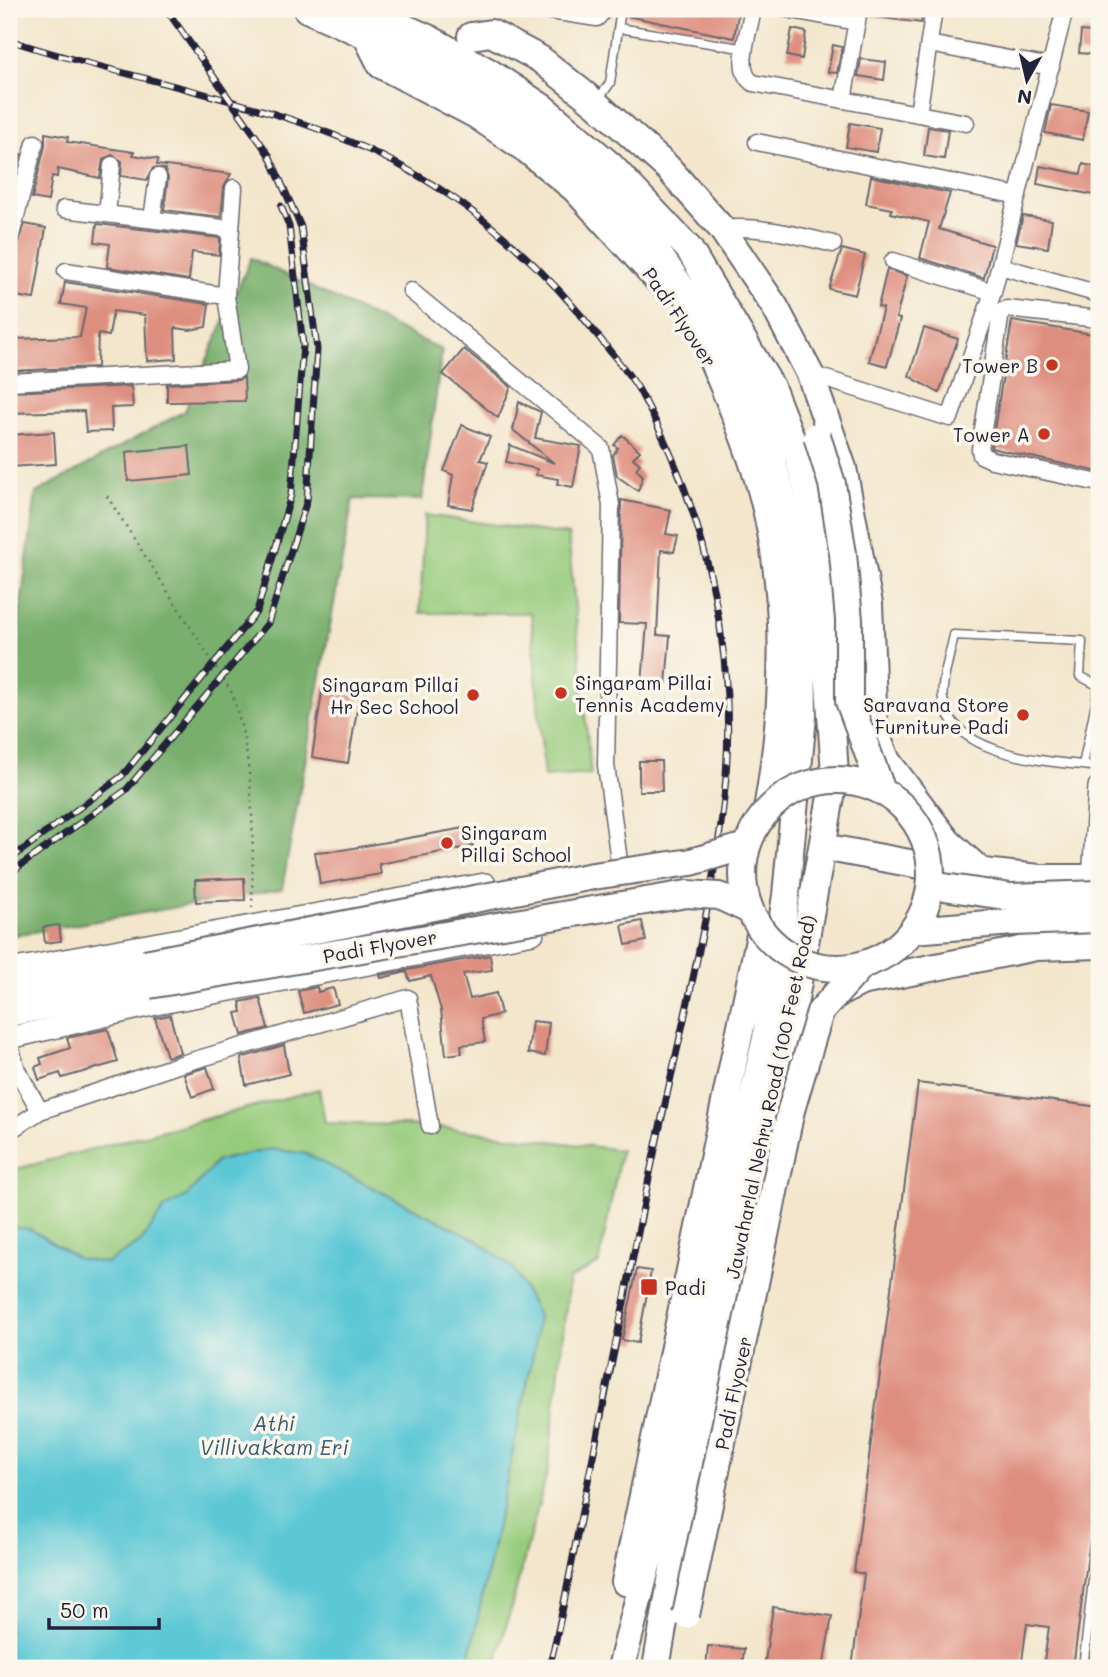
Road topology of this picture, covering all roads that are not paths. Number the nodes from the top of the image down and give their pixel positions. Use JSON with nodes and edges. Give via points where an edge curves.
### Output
{"nodes":[{"id":1,"x":307,"y":9,"type":"edge"},
{"id":2,"x":538,"y":9,"type":"edge"},
{"id":3,"x":606,"y":9,"type":"edge"},
{"id":4,"x":621,"y":9,"type":"edge"},
{"id":5,"x":753,"y":9,"type":"edge"},
{"id":6,"x":786,"y":9,"type":"edge"},
{"id":7,"x":934,"y":9,"type":"edge"},
{"id":8,"x":1065,"y":9,"type":"edge"},
{"id":9,"x":858,"y":15,"type":"edge"},
{"id":10,"x":364,"y":22,"type":"edge"},
{"id":11,"x":619,"y":28,"type":"junction"},
{"id":12,"x":430,"y":39,"type":"junction"},
{"id":13,"x":482,"y":42,"type":"junction"},
{"id":14,"x":929,"y":44,"type":"junction"},
{"id":15,"x":746,"y":49,"type":"junction"},
{"id":16,"x":1051,"y":67,"type":"junction"},
{"id":17,"x":843,"y":100,"type":"junction"},
{"id":18,"x":595,"y":103,"type":"junction"},
{"id":19,"x":918,"y":114,"type":"junction"},
{"id":20,"x":966,"y":123,"type":"dead end"},
{"id":21,"x":757,"y":142,"type":"dead end"},
{"id":22,"x":35,"y":143,"type":"dead end"},
{"id":23,"x":112,"y":165,"type":"dead end"},
{"id":24,"x":158,"y":177,"type":"dead end"},
{"id":25,"x":234,"y":188,"type":"dead end"},
{"id":26,"x":1018,"y":195,"type":"junction"},
{"id":27,"x":64,"y":209,"type":"dead end"},
{"id":28,"x":107,"y":214,"type":"junction"},
{"id":29,"x":152,"y":219,"type":"junction"},
{"id":30,"x":232,"y":229,"type":"junction"},
{"id":31,"x":722,"y":229,"type":"junction"},
{"id":32,"x":9,"y":243,"type":"edge"},
{"id":33,"x":833,"y":244,"type":"dead end"},
{"id":34,"x":893,"y":261,"type":"dead end"},
{"id":35,"x":1000,"y":266,"type":"junction"},
{"id":36,"x":66,"y":271,"type":"dead end"},
{"id":37,"x":411,"y":292,"type":"dead end"},
{"id":38,"x":993,"y":292,"type":"junction"},
{"id":39,"x":1099,"y":294,"type":"edge"},
{"id":40,"x":226,"y":296,"type":"junction"},
{"id":41,"x":1099,"y":319,"type":"edge"},
{"id":42,"x":810,"y":374,"type":"junction"},
{"id":43,"x":9,"y":382,"type":"edge"},
{"id":44,"x":1099,"y":483,"type":"edge"},
{"id":45,"x":826,"y":665,"type":"junction"},
{"id":46,"x":872,"y":666,"type":"junction"},
{"id":47,"x":1099,"y":687,"type":"edge"},
{"id":48,"x":1083,"y":765,"type":"junction"},
{"id":49,"x":1099,"y":767,"type":"edge"},
{"id":50,"x":1099,"y":787,"type":"edge"},
{"id":51,"x":882,"y":791,"type":"junction"},
{"id":52,"x":767,"y":810,"type":"junction"},
{"id":53,"x":746,"y":846,"type":"junction"},
{"id":54,"x":823,"y":846,"type":"junction"},
{"id":55,"x":619,"y":861,"type":"junction"},
{"id":56,"x":979,"y":870,"type":"junction"},
{"id":57,"x":1039,"y":878,"type":"junction"},
{"id":58,"x":1097,"y":884,"type":"edge"},
{"id":59,"x":931,"y":886,"type":"junction"},
{"id":60,"x":1099,"y":919,"type":"edge"},
{"id":61,"x":755,"y":920,"type":"junction"},
{"id":62,"x":913,"y":930,"type":"junction"},
{"id":63,"x":1099,"y":945,"type":"edge"},
{"id":64,"x":1036,"y":947,"type":"junction"},
{"id":65,"x":862,"y":965,"type":"junction"},
{"id":66,"x":9,"y":970,"type":"edge"},
{"id":67,"x":9,"y":989,"type":"edge"},
{"id":68,"x":9,"y":1013,"type":"edge"},
{"id":69,"x":792,"y":1016,"type":"junction"},
{"id":70,"x":9,"y":1040,"type":"edge"},
{"id":71,"x":40,"y":1111,"type":"junction"},
{"id":72,"x":430,"y":1126,"type":"dead end"},
{"id":73,"x":9,"y":1130,"type":"edge"},
{"id":74,"x":1099,"y":1527,"type":"edge"},
{"id":75,"x":633,"y":1613,"type":"junction"},
{"id":76,"x":621,"y":1668,"type":"edge"},
{"id":77,"x":657,"y":1668,"type":"edge"},
{"id":78,"x":1083,"y":1668,"type":"edge"}],
"edges":[{"from":1,"to":10,"type":"main road","name":"Jawaharlal Nehru Road (100 Feet Road)"},
{"from":2,"to":3,"type":"street","via":[[597,18]]},
{"from":4,"to":11,"type":"lane"},
{"from":5,"to":15,"type":"street"},
{"from":6,"to":9,"type":"street"},
{"from":7,"to":14,"type":"street"},
{"from":8,"to":16,"type":"street"},
{"from":9,"to":17,"type":"street"},
{"from":10,"to":12,"type":"main road","name":"Jawaharlal Nehru Road (100 Feet Road)"},
{"from":10,"to":52,"type":"main road","name":"Padi Flyover","via":[[381,65],[429,88],[527,150],[575,189],[662,283],[710,353],[759,481],[775,556],[782,635],[781,709]]},
{"from":10,"to":75,"type":"main road","name":"Jawaharlal Nehru Road (100 Feet Road)","via":[[495,101],[595,181],[648,239],[717,339],[760,417],[801,565],[803,716],[786,895],[766,1038]]},
{"from":11,"to":15,"type":"lane"},
{"from":11,"to":18,"type":"lane","via":[[610,83]]},
{"from":12,"to":13,"type":"main road"},
{"from":12,"to":45,"type":"main road","name":"Jawaharlal Nehru Road (100 Feet Road)","via":[[542,107],[611,166],[690,249],[771,387],[798,456],[819,533]]},
{"from":13,"to":18,"type":"main road","via":[[491,33],[527,53]]},
{"from":13,"to":51,"type":"main road","name":"Padi Flyover","bridge":true,"via":[[560,94],[642,162],[708,236],[746,286],[776,337],[832,484],[849,620],[849,701]]},
{"from":14,"to":16,"type":"street"},
{"from":14,"to":19,"type":"street"},
{"from":15,"to":17,"type":"street","via":[[743,68],[746,79],[753,83]]},
{"from":16,"to":26,"type":"street"},
{"from":17,"to":19,"type":"street"},
{"from":18,"to":31,"type":"main road","via":[[668,168]]},
{"from":19,"to":20,"type":"street"},
{"from":21,"to":26,"type":"street"},
{"from":22,"to":32,"type":"street"},
{"from":23,"to":28,"type":"street"},
{"from":24,"to":29,"type":"street"},
{"from":25,"to":30,"type":"street"},
{"from":26,"to":35,"type":"street"},
{"from":27,"to":28,"type":"street"},
{"from":28,"to":29,"type":"street"},
{"from":29,"to":30,"type":"street"},
{"from":30,"to":40,"type":"street"},
{"from":31,"to":33,"type":"street","via":[[772,230]]},
{"from":31,"to":42,"type":"main road","via":[[775,307]]},
{"from":34,"to":38,"type":"street"},
{"from":35,"to":38,"type":"street"},
{"from":35,"to":39,"type":"street"},
{"from":36,"to":40,"type":"street"},
{"from":37,"to":55,"type":"street","via":[[601,448],[611,505],[606,765]]},
{"from":38,"to":42,"type":"street","via":[[950,418]]},
{"from":40,"to":43,"type":"street","via":[[237,370]]},
{"from":41,"to":44,"type":"street","via":[[1001,312],[980,449],[981,455],[992,460]]},
{"from":42,"to":46,"type":"main road","via":[[843,468],[869,604]]},
{"from":45,"to":46,"type":"main road"},
{"from":45,"to":54,"type":"main road","name":"Jawaharlal Nehru Road (100 Feet Road)","via":[[835,774]]},
{"from":46,"to":56,"type":"main road","via":[[874,730],[887,761],[947,842]]},
{"from":47,"to":48,"type":"lane"},
{"from":47,"to":48,"type":"lane","via":[[1080,676],[1082,640],[954,635],[942,698],[958,730],[1000,753]]},
{"from":48,"to":49,"type":"lane"},
{"from":50,"to":58,"type":"street"},
{"from":51,"to":52,"type":"main road","name":"Padi Flyover","bridge":true,"via":[[852,781],[821,781],[792,791]]},
{"from":51,"to":59,"type":"main road","name":"Padi Flyover","bridge":true,"via":[[904,808],[921,831],[930,857]]},
{"from":52,"to":53,"type":"main road","name":"Padi Flyover","bridge":true},
{"from":53,"to":61,"type":"main road","name":"Padi Flyover","bridge":true,"via":[[742,878]]},
{"from":53,"to":67,"type":"main road","name":"Padi Flyover","bridge":true,"via":[[691,862],[593,876]]},
{"from":54,"to":56,"type":"main road","via":[[920,865]]},
{"from":54,"to":69,"type":"main road","name":"Jawaharlal Nehru Road (100 Feet Road)"},
{"from":55,"to":66,"type":"street"},
{"from":55,"to":70,"type":"street","via":[[626,911],[622,916],[156,1004]]},
{"from":56,"to":57,"type":"main road"},
{"from":57,"to":58,"type":"main road"},
{"from":57,"to":64,"type":"main road"},
{"from":58,"to":59,"type":"main road","bridge":true,"via":[[1011,897]]},
{"from":59,"to":62,"type":"main road","name":"Padi Flyover","bridge":true},
{"from":60,"to":62,"type":"main road","bridge":true},
{"from":61,"to":65,"type":"main road","name":"Padi Flyover","bridge":true,"via":[[776,946],[796,959],[829,967]]},
{"from":61,"to":68,"type":"main road","name":"Padi Flyover","bridge":true,"via":[[719,896],[687,894]]},
{"from":61,"to":75,"type":"main road","name":"Padi Flyover","via":[[624,1581]]},
{"from":62,"to":65,"type":"main road","name":"Padi Flyover","bridge":true,"via":[[891,952]]},
{"from":63,"to":64,"type":"main road"},
{"from":64,"to":69,"type":"main road","via":[[862,982]]},
{"from":65,"to":77,"type":"main road","name":"Padi Flyover","bridge":true,"via":[[820,1012],[791,1110],[686,1615],[681,1634]]},
{"from":69,"to":77,"type":"main road","name":"Jawaharlal Nehru Road (100 Feet Road)","via":[[730,1283]]},
{"from":70,"to":71,"type":"street","via":[[17,1070]]},
{"from":71,"to":72,"type":"street","via":[[181,1064],[408,998]]},
{"from":71,"to":73,"type":"street"},
{"from":74,"to":78,"type":"lane"},
{"from":75,"to":76,"type":"main road","name":"Jawaharlal Nehru Road (100 Feet Road)"}]}
